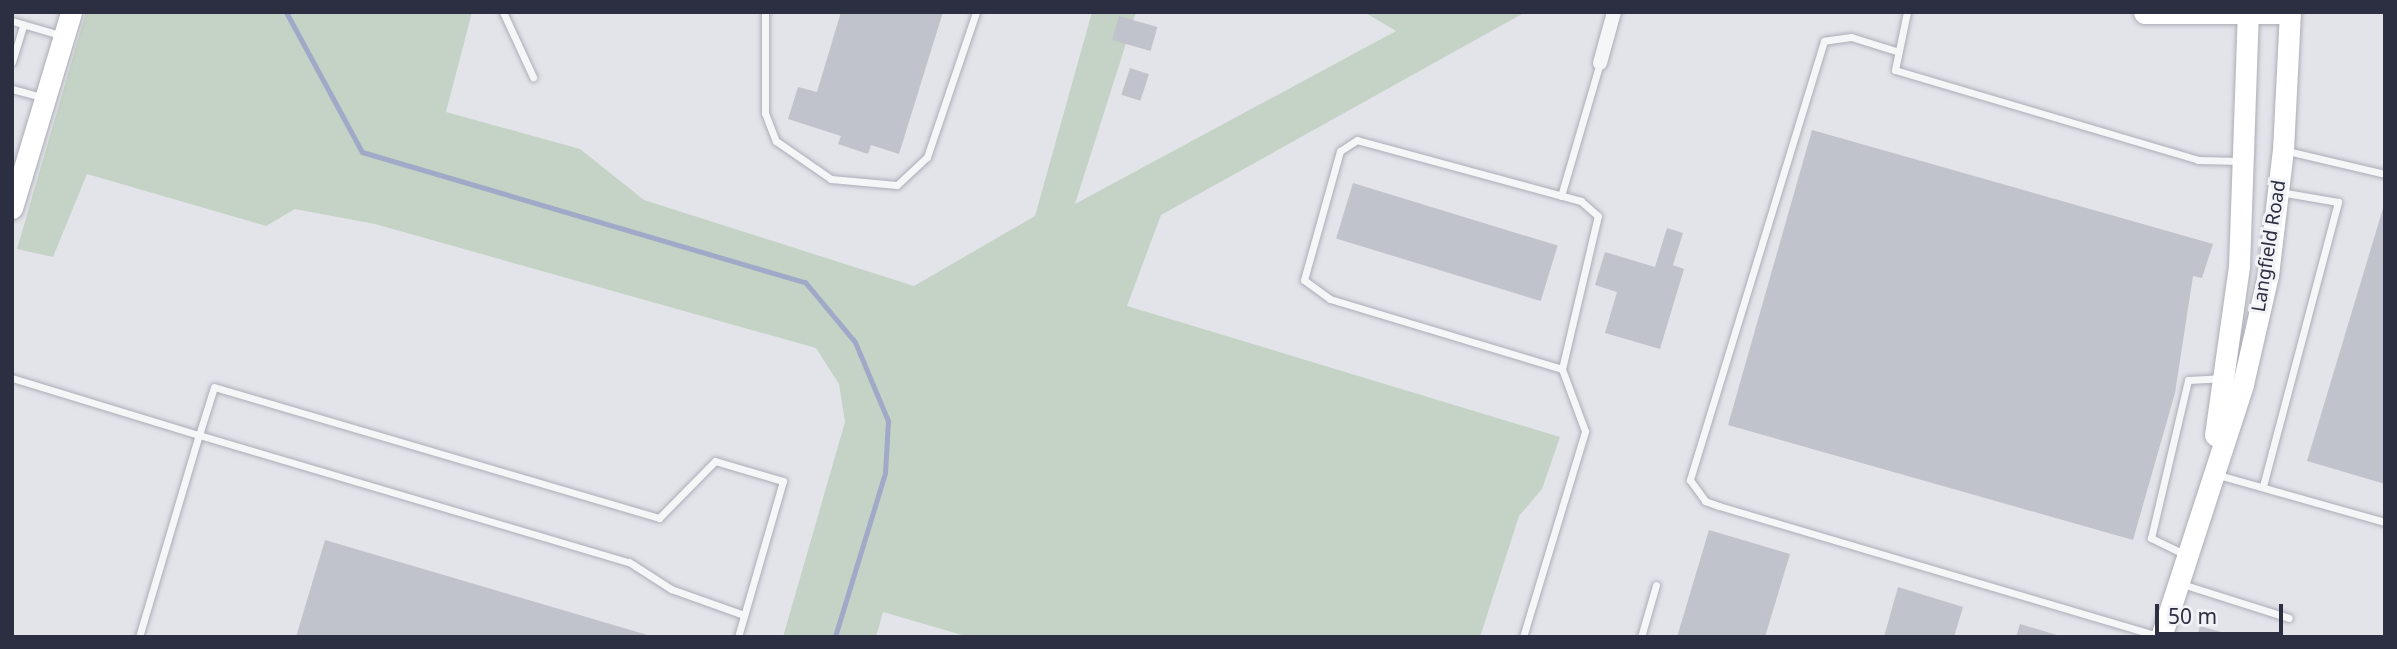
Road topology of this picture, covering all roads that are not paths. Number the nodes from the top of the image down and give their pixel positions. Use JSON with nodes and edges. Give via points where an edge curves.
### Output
{"nodes":[{"id":1,"x":71,"y":12,"type":"edge"},
{"id":2,"x":503,"y":12,"type":"edge"},
{"id":3,"x":765,"y":12,"type":"edge"},
{"id":4,"x":976,"y":12,"type":"edge"},
{"id":5,"x":1907,"y":12,"type":"edge"},
{"id":6,"x":2145,"y":12,"type":"edge"},
{"id":7,"x":2284,"y":12,"type":"edge"},
{"id":8,"x":2290,"y":12,"type":"edge"},
{"id":9,"x":1610,"y":13,"type":"edge"},
{"id":10,"x":2247,"y":13,"type":"edge"},
{"id":11,"x":12,"y":21,"type":"edge"},
{"id":12,"x":23,"y":25,"type":"junction"},
{"id":13,"x":63,"y":37,"type":"junction"},
{"id":14,"x":1896,"y":51,"type":"junction"},
{"id":15,"x":12,"y":62,"type":"edge"},
{"id":16,"x":1600,"y":63,"type":"joint"},
{"id":17,"x":533,"y":77,"type":"dead end"},
{"id":18,"x":12,"y":89,"type":"edge"},
{"id":19,"x":45,"y":98,"type":"junction"},
{"id":20,"x":2283,"y":150,"type":"junction"},
{"id":21,"x":2245,"y":161,"type":"junction"},
{"id":22,"x":2385,"y":173,"type":"edge"},
{"id":23,"x":2279,"y":191,"type":"junction"},
{"id":24,"x":1561,"y":196,"type":"junction"},
{"id":25,"x":12,"y":208,"type":"edge"},
{"id":26,"x":1562,"y":369,"type":"junction"},
{"id":27,"x":12,"y":377,"type":"edge"},
{"id":28,"x":2222,"y":378,"type":"junction"},
{"id":29,"x":199,"y":435,"type":"junction"},
{"id":30,"x":2211,"y":472,"type":"junction"},
{"id":31,"x":2263,"y":486,"type":"junction"},
{"id":32,"x":2385,"y":522,"type":"edge"},
{"id":33,"x":2186,"y":555,"type":"junction"},
{"id":34,"x":2178,"y":583,"type":"junction"},
{"id":35,"x":1656,"y":584,"type":"dead end"},
{"id":36,"x":744,"y":615,"type":"junction"},
{"id":37,"x":2289,"y":618,"type":"dead end"},
{"id":38,"x":139,"y":637,"type":"edge"},
{"id":39,"x":738,"y":637,"type":"edge"},
{"id":40,"x":1523,"y":637,"type":"edge"},
{"id":41,"x":1642,"y":637,"type":"edge"},
{"id":42,"x":2161,"y":637,"type":"edge"}],
"edges":[{"from":1,"to":13,"type":"street"},
{"from":2,"to":17,"type":"lane"},
{"from":3,"to":4,"type":"lane","via":[[765,113],[776,141],[831,179],[897,185],[927,157]]},
{"from":5,"to":14,"type":"lane"},
{"from":6,"to":10,"type":"main road"},
{"from":7,"to":10,"type":"main road"},
{"from":8,"to":20,"type":"street","name":"Langfield Road"},
{"from":9,"to":16,"type":"street"},
{"from":10,"to":21,"type":"street","name":"Langfield Road"},
{"from":11,"to":12,"type":"lane"},
{"from":12,"to":13,"type":"lane"},
{"from":12,"to":15,"type":"lane"},
{"from":13,"to":19,"type":"street"},
{"from":14,"to":21,"type":"lane","via":[[1895,70],[2198,160]]},
{"from":14,"to":42,"type":"lane","via":[[1851,37],[1824,41],[1690,480],[1705,501],[1719,506]]},
{"from":16,"to":24,"type":"lane"},
{"from":18,"to":19,"type":"lane"},
{"from":19,"to":25,"type":"street"},
{"from":20,"to":22,"type":"lane"},
{"from":20,"to":23,"type":"street","name":"Langfield Road"},
{"from":21,"to":28,"type":"street","name":"Langfield Road","via":[[2239,267]]},
{"from":23,"to":30,"type":"street","name":"Langfield Road","via":[[2243,384]]},
{"from":23,"to":31,"type":"lane","via":[[2338,202]]},
{"from":24,"to":26,"type":"lane","via":[[1581,201],[1598,216]]},
{"from":24,"to":26,"type":"lane","via":[[1357,140],[1340,151],[1304,280],[1330,299]]},
{"from":26,"to":40,"type":"lane","via":[[1586,431]]},
{"from":27,"to":29,"type":"lane"},
{"from":28,"to":30,"type":"street","name":"Langfield Road"},
{"from":28,"to":33,"type":"lane","via":[[2188,380],[2151,538],[2152,544]]},
{"from":29,"to":36,"type":"lane","via":[[629,562],[671,589]]},
{"from":29,"to":36,"type":"lane","via":[[214,387],[659,518],[715,461],[783,481]]},
{"from":29,"to":38,"type":"lane"},
{"from":30,"to":31,"type":"lane"},
{"from":30,"to":33,"type":"street","name":"Langfield Road"},
{"from":31,"to":32,"type":"lane"},
{"from":33,"to":34,"type":"street","name":"Langfield Road"},
{"from":34,"to":37,"type":"lane"},
{"from":34,"to":42,"type":"street","name":"Langfield Road"},
{"from":35,"to":41,"type":"lane"},
{"from":36,"to":39,"type":"lane"}]}
